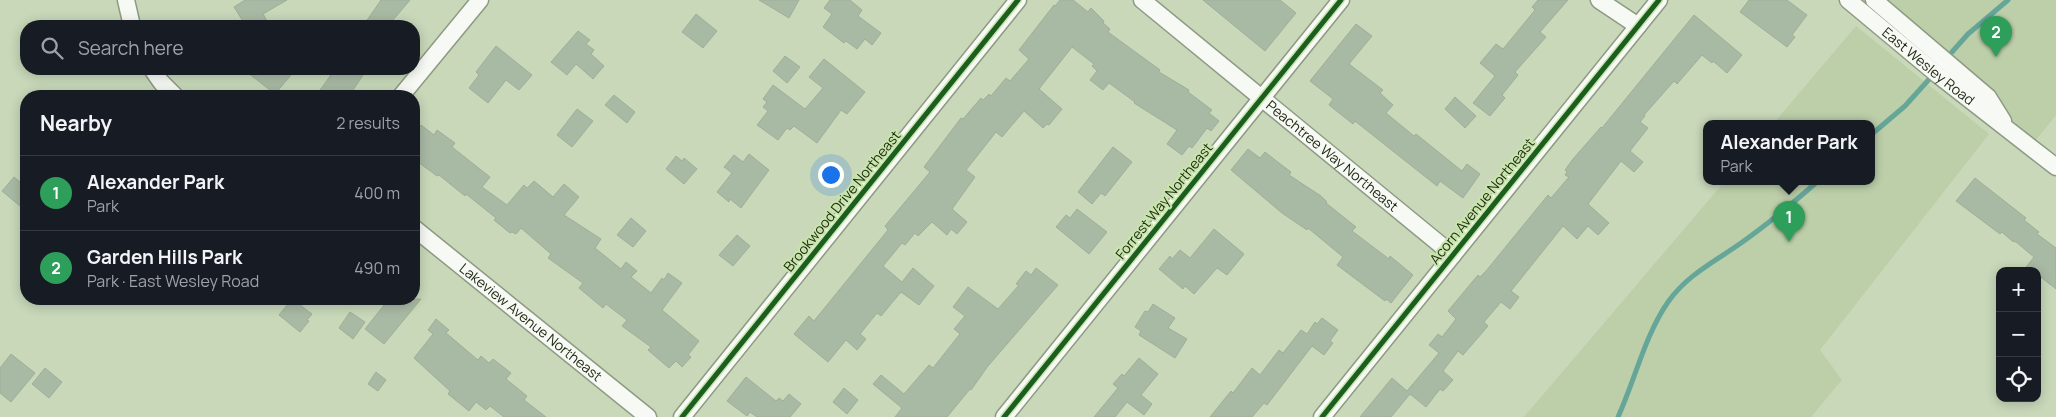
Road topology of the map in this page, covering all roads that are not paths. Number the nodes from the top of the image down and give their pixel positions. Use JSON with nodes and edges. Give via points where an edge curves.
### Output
{"nodes":[{"id":1,"x":126,"y":0,"type":"edge"},
{"id":2,"x":480,"y":0,"type":"edge"},
{"id":3,"x":1018,"y":0,"type":"edge"},
{"id":4,"x":1142,"y":0,"type":"edge"},
{"id":5,"x":1341,"y":0,"type":"edge"},
{"id":6,"x":1599,"y":0,"type":"edge"},
{"id":7,"x":1659,"y":0,"type":"edge"},
{"id":8,"x":1848,"y":0,"type":"edge"},
{"id":9,"x":1874,"y":0,"type":"edge"},
{"id":10,"x":131,"y":20,"type":"edge"},
{"id":11,"x":1638,"y":26,"type":"junction"},
{"id":12,"x":420,"y":73,"type":"edge"},
{"id":13,"x":156,"y":75,"type":"edge"},
{"id":14,"x":418,"y":75,"type":"edge"},
{"id":15,"x":169,"y":90,"type":"edge"},
{"id":16,"x":406,"y":90,"type":"edge"},
{"id":17,"x":1262,"y":98,"type":"junction"},
{"id":18,"x":2010,"y":131,"type":"junction"},
{"id":19,"x":2056,"y":167,"type":"edge"},
{"id":20,"x":420,"y":233,"type":"edge"},
{"id":21,"x":1452,"y":256,"type":"junction"},
{"id":22,"x":648,"y":417,"type":"edge"},
{"id":23,"x":682,"y":417,"type":"edge"},
{"id":24,"x":1004,"y":417,"type":"edge"},
{"id":25,"x":1322,"y":417,"type":"edge"}],
"edges":[{"from":1,"to":10,"type":"street"},
{"from":2,"to":12,"type":"street"},
{"from":3,"to":23,"type":"street","name":"Brookwood Drive Northeast"},
{"from":4,"to":17,"type":"street","name":"Peachtree Way Northeast"},
{"from":5,"to":17,"type":"street","name":"Forrest Way Northeast"},
{"from":6,"to":11,"type":"street"},
{"from":7,"to":11,"type":"street","name":"Acorn Avenue Northeast"},
{"from":8,"to":18,"type":"street","name":"East Wesley Road"},
{"from":9,"to":18,"type":"street","name":"East Wesley Road","via":[[1988,98]]},
{"from":11,"to":21,"type":"street","name":"Acorn Avenue Northeast"},
{"from":13,"to":15,"type":"street"},
{"from":14,"to":16,"type":"street"},
{"from":17,"to":21,"type":"street","name":"Peachtree Way Northeast"},
{"from":17,"to":24,"type":"street","name":"Forrest Way Northeast"},
{"from":18,"to":19,"type":"street","name":"East Wesley Road"},
{"from":20,"to":22,"type":"street","name":"Lakeview Avenue Northeast"},
{"from":21,"to":25,"type":"street","name":"Acorn Avenue Northeast"}]}
